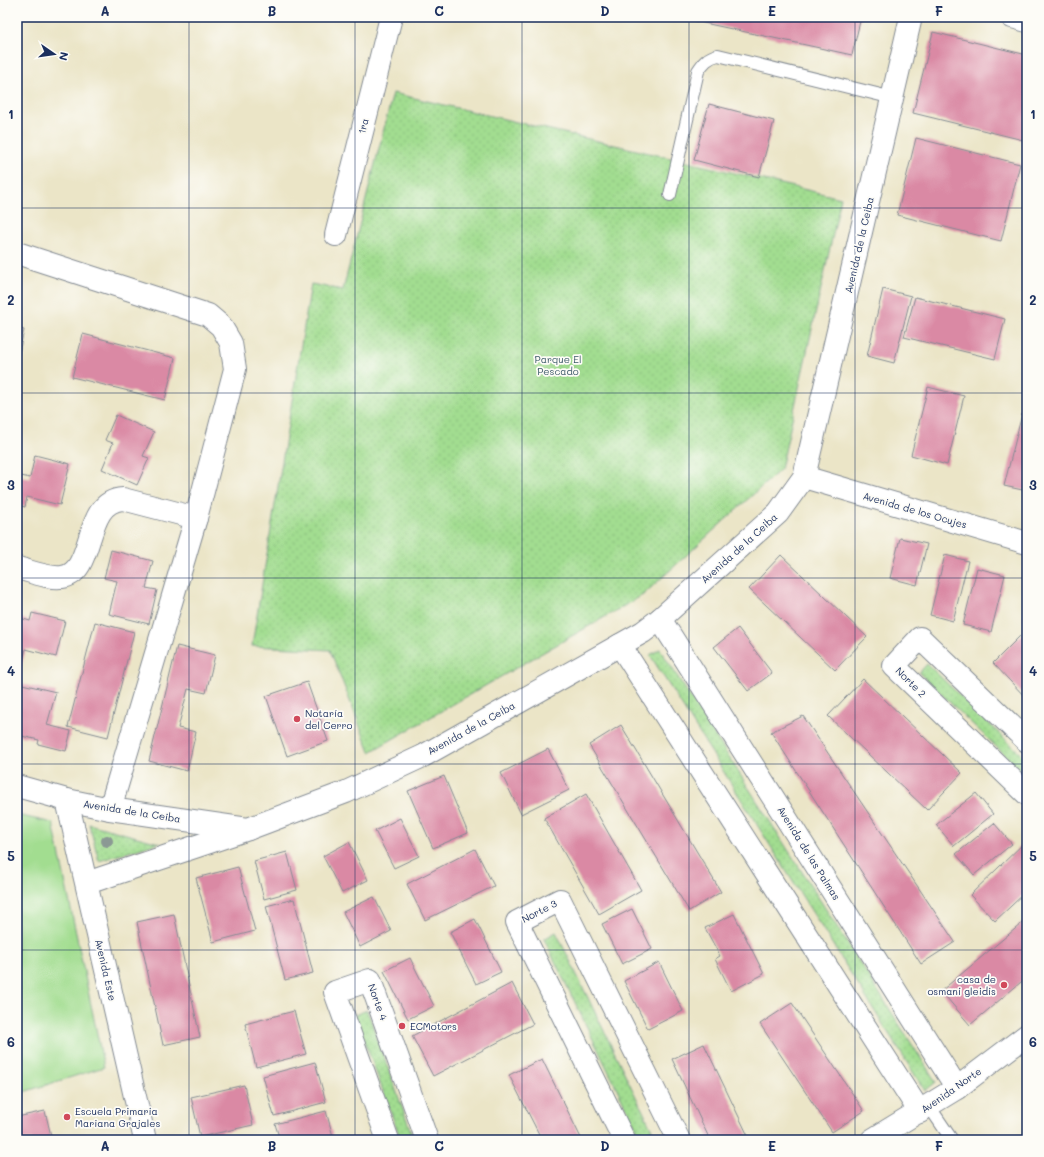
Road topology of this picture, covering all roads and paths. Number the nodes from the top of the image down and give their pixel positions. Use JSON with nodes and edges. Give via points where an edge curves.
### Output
{"nodes":[{"id":1,"x":391,"y":17,"type":"edge"},
{"id":2,"x":911,"y":17,"type":"edge"},
{"id":3,"x":1012,"y":17,"type":"edge"},
{"id":4,"x":1027,"y":21,"type":"edge"},
{"id":5,"x":893,"y":98,"type":"junction"},
{"id":6,"x":670,"y":195,"type":"dead end"},
{"id":7,"x":336,"y":235,"type":"dead end"},
{"id":8,"x":17,"y":253,"type":"edge"},
{"id":9,"x":804,"y":477,"type":"junction"},
{"id":10,"x":196,"y":518,"type":"junction"},
{"id":11,"x":1027,"y":543,"type":"edge"},
{"id":12,"x":17,"y":568,"type":"edge"},
{"id":13,"x":660,"y":619,"type":"junction"},
{"id":14,"x":620,"y":645,"type":"junction"},
{"id":15,"x":1027,"y":741,"type":"edge"},
{"id":16,"x":17,"y":786,"type":"edge"},
{"id":17,"x":1027,"y":794,"type":"edge"},
{"id":18,"x":67,"y":800,"type":"junction"},
{"id":19,"x":110,"y":809,"type":"junction"},
{"id":20,"x":248,"y":829,"type":"junction"},
{"id":21,"x":87,"y":883,"type":"junction"},
{"id":22,"x":1027,"y":1034,"type":"edge"},
{"id":23,"x":957,"y":1088,"type":"junction"},
{"id":24,"x":924,"y":1109,"type":"junction"},
{"id":25,"x":145,"y":1140,"type":"edge"},
{"id":26,"x":388,"y":1140,"type":"edge"},
{"id":27,"x":427,"y":1140,"type":"edge"},
{"id":28,"x":624,"y":1140,"type":"edge"},
{"id":29,"x":679,"y":1140,"type":"edge"},
{"id":30,"x":872,"y":1140,"type":"edge"},
{"id":31,"x":952,"y":1140,"type":"edge"}],
"edges":[{"from":1,"to":7,"type":"street","name":"1ra"},
{"from":2,"to":5,"type":"street","name":"Avenida de la Ceiba"},
{"from":3,"to":4,"type":"street"},
{"from":5,"to":6,"type":"lane","via":[[718,55],[712,56],[698,72]]},
{"from":5,"to":9,"type":"street","name":"Avenida de la Ceiba"},
{"from":8,"to":10,"type":"street","via":[[208,315],[222,326],[231,343],[235,369]]},
{"from":9,"to":11,"type":"street","name":"Avenida de los Ocujes"},
{"from":9,"to":13,"type":"street","name":"Avenida de la Ceiba","via":[[778,513]]},
{"from":10,"to":12,"type":"street","via":[[123,499],[116,500],[102,510],[79,567],[71,575],[54,578]]},
{"from":10,"to":19,"type":"street"},
{"from":13,"to":14,"type":"street","name":"Avenida de la Ceiba"},
{"from":13,"to":23,"type":"street","name":"Avenida de las Palmas"},
{"from":14,"to":20,"type":"street","name":"Avenida de la Ceiba","via":[[423,756],[346,792]]},
{"from":14,"to":24,"type":"street"},
{"from":15,"to":17,"type":"street","name":"Norte 2","via":[[920,638],[894,666]]},
{"from":16,"to":18,"type":"street","name":"Avenida de la Ceiba"},
{"from":18,"to":19,"type":"street","name":"Avenida de la Ceiba"},
{"from":18,"to":21,"type":"street","name":"Avenida Este"},
{"from":19,"to":20,"type":"street","name":"Avenida de la Ceiba"},
{"from":20,"to":21,"type":"street","name":"Avenida de la Ceiba"},
{"from":21,"to":25,"type":"street","name":"Avenida Este"},
{"from":22,"to":23,"type":"street","name":"Avenida Norte"},
{"from":23,"to":24,"type":"street","name":"Avenida Norte"},
{"from":24,"to":30,"type":"street","name":"Avenida Norte"},
{"from":24,"to":31,"type":"lane"},
{"from":26,"to":27,"type":"street","name":"Norte 4","via":[[335,992],[370,980]]},
{"from":28,"to":29,"type":"street","name":"Norte 3","via":[[517,922],[560,900]]}]}
